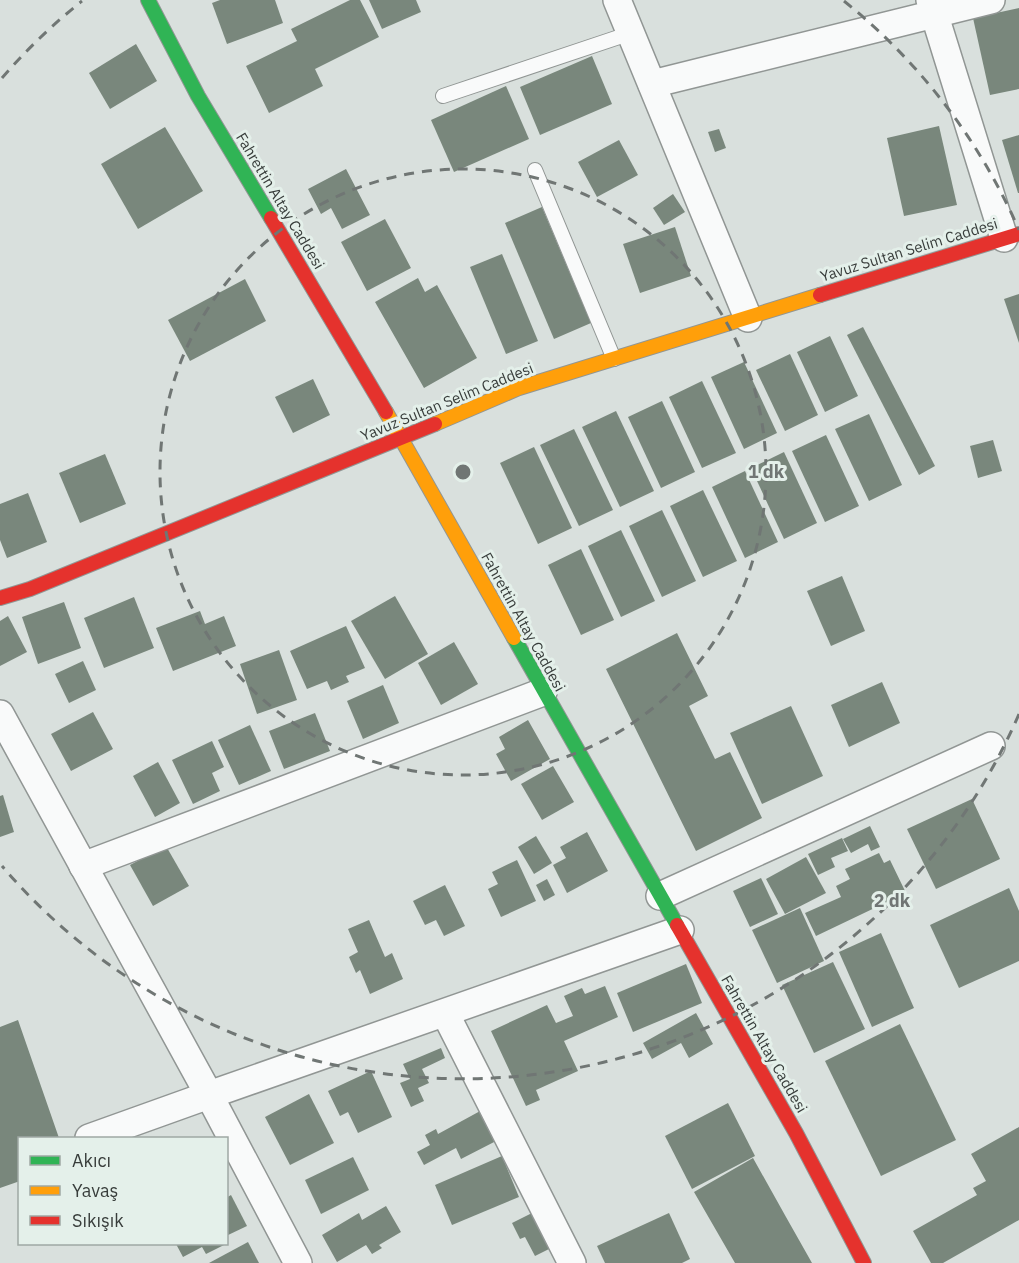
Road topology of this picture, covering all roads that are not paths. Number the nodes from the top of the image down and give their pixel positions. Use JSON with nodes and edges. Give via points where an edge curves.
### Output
{"nodes":[{"id":1,"x":148,"y":0,"type":"edge"},
{"id":2,"x":617,"y":0,"type":"edge"},
{"id":3,"x":991,"y":0,"type":"edge"},
{"id":4,"x":933,"y":8,"type":"edge"},
{"id":5,"x":631,"y":33,"type":"junction"},
{"id":6,"x":652,"y":84,"type":"junction"},
{"id":7,"x":443,"y":96,"type":"dead end"},
{"id":8,"x":535,"y":170,"type":"dead end"},
{"id":9,"x":1012,"y":236,"type":"edge"},
{"id":10,"x":748,"y":318,"type":"junction"},
{"id":11,"x":614,"y":359,"type":"junction"},
{"id":12,"x":402,"y":438,"type":"junction"},
{"id":13,"x":0,"y":598,"type":"edge"},
{"id":14,"x":543,"y":692,"type":"junction"},
{"id":15,"x":0,"y":714,"type":"edge"},
{"id":16,"x":991,"y":746,"type":"dead end"},
{"id":17,"x":83,"y":866,"type":"junction"},
{"id":18,"x":660,"y":896,"type":"junction"},
{"id":19,"x":680,"y":930,"type":"junction"},
{"id":20,"x":445,"y":1013,"type":"junction"},
{"id":21,"x":209,"y":1095,"type":"junction"},
{"id":22,"x":92,"y":1137,"type":"edge"},
{"id":23,"x":298,"y":1263,"type":"edge"},
{"id":24,"x":572,"y":1263,"type":"edge"},
{"id":25,"x":864,"y":1263,"type":"edge"}],
"edges":[{"from":1,"to":12,"type":"street","name":"Fahrettin Altay Caddesi","via":[[198,96]]},
{"from":2,"to":5,"type":"street"},
{"from":3,"to":4,"type":"street"},
{"from":4,"to":6,"type":"street"},
{"from":4,"to":9,"type":"street"},
{"from":5,"to":6,"type":"street"},
{"from":5,"to":7,"type":"lane"},
{"from":6,"to":10,"type":"street"},
{"from":8,"to":11,"type":"lane"},
{"from":9,"to":10,"type":"street","name":"Yavuz Sultan Selim Caddesi"},
{"from":10,"to":11,"type":"street","name":"Yavuz Sultan Selim Caddesi"},
{"from":11,"to":12,"type":"street","name":"Yavuz Sultan Selim Caddesi","via":[[519,388]]},
{"from":12,"to":13,"type":"street","name":"Yavuz Sultan Selim Caddesi"},
{"from":12,"to":14,"type":"street","name":"Fahrettin Altay Caddesi"},
{"from":14,"to":17,"type":"street"},
{"from":14,"to":18,"type":"street","name":"Fahrettin Altay Caddesi"},
{"from":15,"to":17,"type":"street"},
{"from":16,"to":18,"type":"street"},
{"from":17,"to":21,"type":"street"},
{"from":18,"to":19,"type":"street","name":"Fahrettin Altay Caddesi"},
{"from":19,"to":20,"type":"street"},
{"from":19,"to":25,"type":"street","name":"Fahrettin Altay Caddesi","via":[[796,1133]]},
{"from":20,"to":21,"type":"street"},
{"from":20,"to":24,"type":"street"},
{"from":21,"to":22,"type":"street"},
{"from":21,"to":23,"type":"street"}]}
